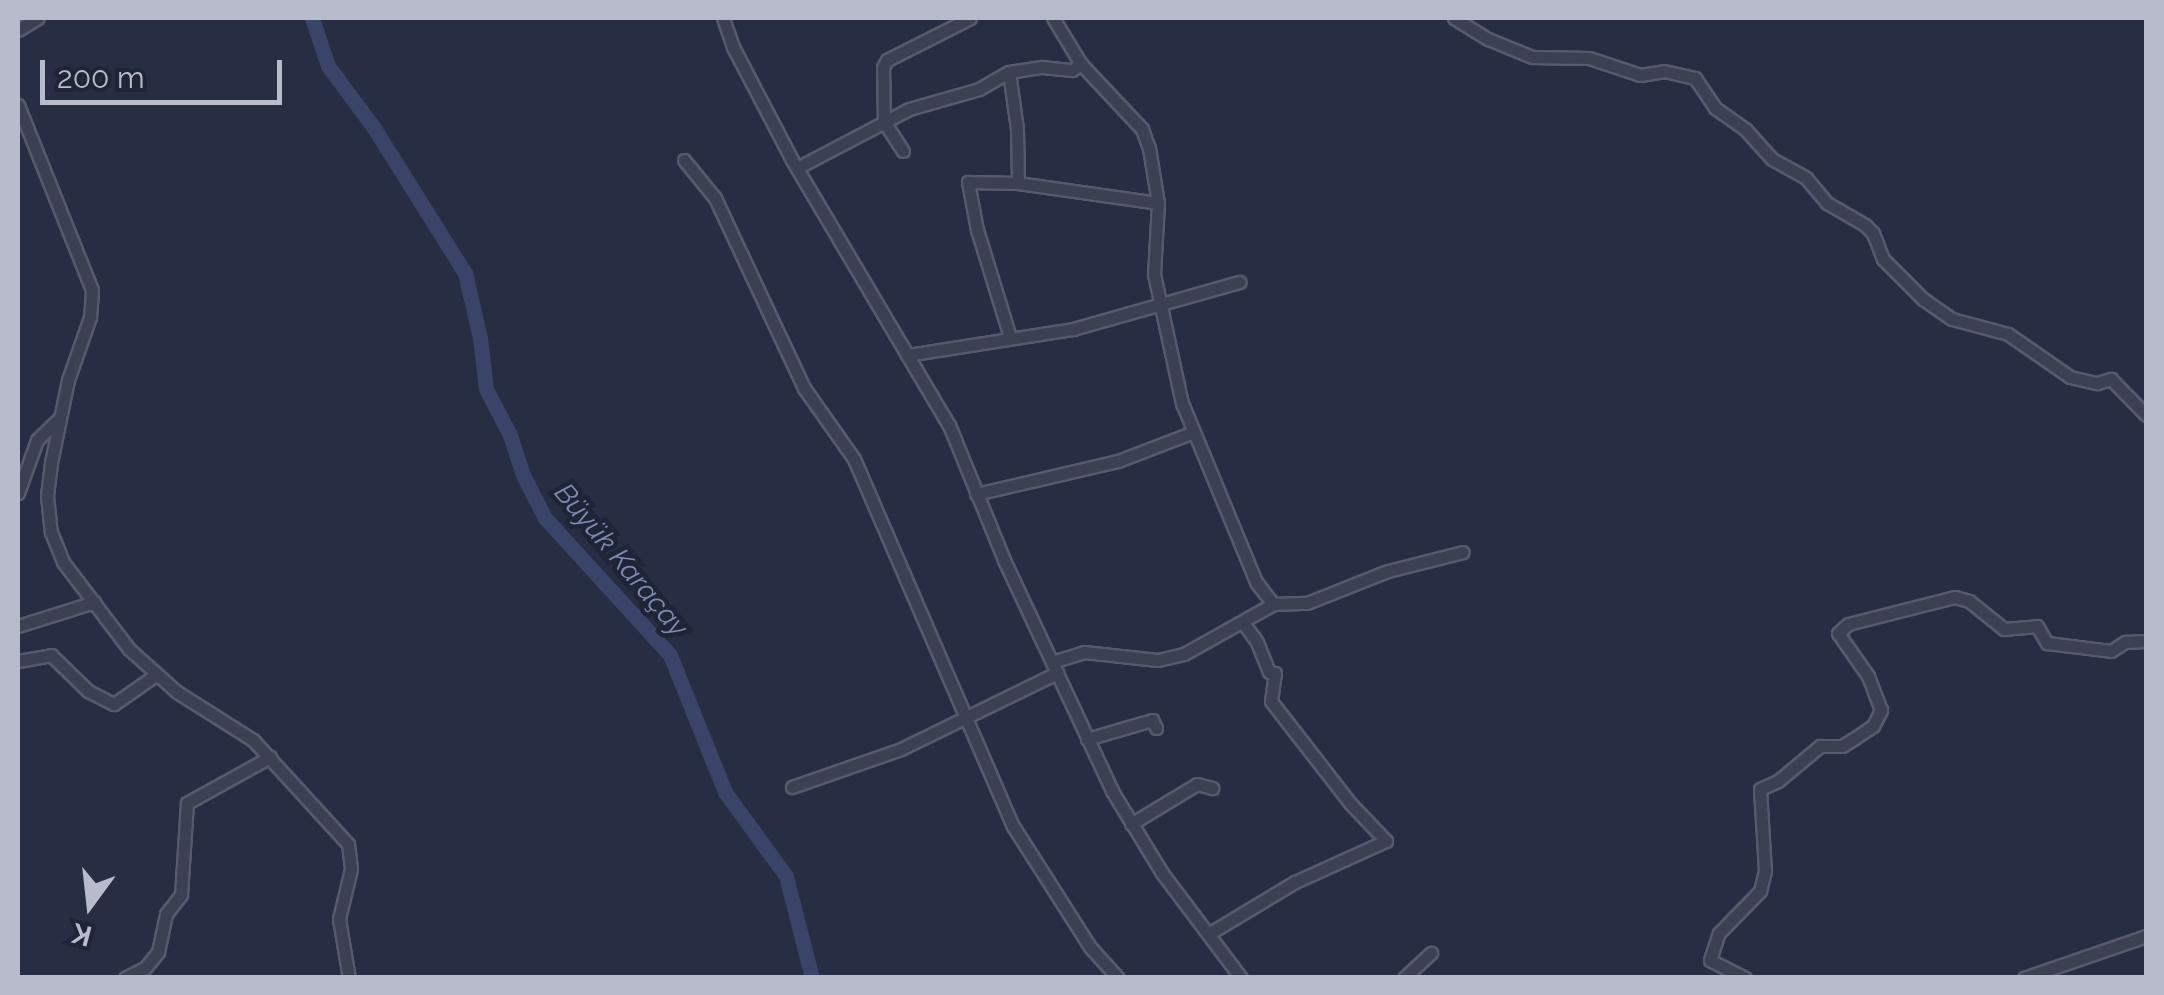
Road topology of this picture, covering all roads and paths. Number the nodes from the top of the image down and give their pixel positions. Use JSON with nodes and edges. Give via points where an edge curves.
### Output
{"nodes":[{"id":1,"x":38,"y":18,"type":"edge"},
{"id":2,"x":723,"y":18,"type":"edge"},
{"id":3,"x":970,"y":18,"type":"edge"},
{"id":4,"x":1053,"y":18,"type":"edge"},
{"id":5,"x":1454,"y":18,"type":"edge"},
{"id":6,"x":18,"y":30,"type":"edge"},
{"id":7,"x":1081,"y":64,"type":"junction"},
{"id":8,"x":1009,"y":72,"type":"junction"},
{"id":9,"x":18,"y":105,"type":"edge"},
{"id":10,"x":884,"y":122,"type":"junction"},
{"id":11,"x":903,"y":152,"type":"dead end"},
{"id":12,"x":684,"y":160,"type":"dead end"},
{"id":13,"x":797,"y":168,"type":"junction"},
{"id":14,"x":1018,"y":182,"type":"junction"},
{"id":15,"x":1158,"y":203,"type":"junction"},
{"id":16,"x":1239,"y":282,"type":"dead end"},
{"id":17,"x":1163,"y":301,"type":"junction"},
{"id":18,"x":1010,"y":338,"type":"junction"},
{"id":19,"x":907,"y":355,"type":"junction"},
{"id":20,"x":2146,"y":416,"type":"edge"},
{"id":21,"x":60,"y":418,"type":"junction"},
{"id":22,"x":1191,"y":433,"type":"junction"},
{"id":23,"x":18,"y":494,"type":"edge"},
{"id":24,"x":976,"y":494,"type":"junction"},
{"id":25,"x":1463,"y":552,"type":"dead end"},
{"id":26,"x":94,"y":602,"type":"junction"},
{"id":27,"x":1273,"y":604,"type":"junction"},
{"id":28,"x":1243,"y":622,"type":"junction"},
{"id":29,"x":18,"y":626,"type":"edge"},
{"id":30,"x":2146,"y":641,"type":"edge"},
{"id":31,"x":18,"y":661,"type":"edge"},
{"id":32,"x":1054,"y":668,"type":"junction"},
{"id":33,"x":157,"y":674,"type":"junction"},
{"id":34,"x":966,"y":720,"type":"junction"},
{"id":35,"x":1156,"y":728,"type":"dead end"},
{"id":36,"x":1087,"y":739,"type":"junction"},
{"id":37,"x":270,"y":757,"type":"junction"},
{"id":38,"x":792,"y":788,"type":"dead end"},
{"id":39,"x":1212,"y":788,"type":"dead end"},
{"id":40,"x":1131,"y":824,"type":"junction"},
{"id":41,"x":1210,"y":933,"type":"junction"},
{"id":42,"x":2146,"y":936,"type":"edge"},
{"id":43,"x":1431,"y":952,"type":"dead end"},
{"id":44,"x":125,"y":978,"type":"edge"},
{"id":45,"x":349,"y":978,"type":"edge"},
{"id":46,"x":1118,"y":978,"type":"edge"},
{"id":47,"x":1242,"y":978,"type":"edge"},
{"id":48,"x":1404,"y":978,"type":"edge"},
{"id":49,"x":1745,"y":978,"type":"edge"},
{"id":50,"x":2024,"y":978,"type":"edge"}],
"edges":[{"from":1,"to":6,"type":"street"},
{"from":2,"to":13,"type":"street"},
{"from":3,"to":10,"type":"street","via":[[887,60]]},
{"from":4,"to":7,"type":"street"},
{"from":5,"to":20,"type":"street","via":[[1532,57],[1589,58],[1640,75],[1664,71],[1695,78],[1715,108],[1772,159],[1864,225],[1883,259],[1939,311],[2008,334],[2070,376],[2097,383],[2111,379]]},
{"from":7,"to":8,"type":"street"},
{"from":7,"to":15,"type":"street","via":[[1142,130]]},
{"from":8,"to":10,"type":"street"},
{"from":8,"to":14,"type":"street"},
{"from":9,"to":21,"type":"street","via":[[92,290]]},
{"from":10,"to":11,"type":"street"},
{"from":10,"to":13,"type":"street"},
{"from":12,"to":34,"type":"street","via":[[715,198],[804,388],[854,459]]},
{"from":13,"to":19,"type":"street"},
{"from":14,"to":15,"type":"street"},
{"from":14,"to":18,"type":"street","via":[[968,182]]},
{"from":15,"to":17,"type":"street","via":[[1154,274]]},
{"from":16,"to":17,"type":"street"},
{"from":17,"to":18,"type":"street","via":[[1073,328]]},
{"from":17,"to":22,"type":"street"},
{"from":18,"to":19,"type":"street"},
{"from":19,"to":24,"type":"street","via":[[949,425]]},
{"from":21,"to":23,"type":"street","via":[[37,440]]},
{"from":21,"to":26,"type":"street","via":[[47,496],[51,532],[62,562]]},
{"from":22,"to":24,"type":"street","via":[[1118,461]]},
{"from":22,"to":27,"type":"street","via":[[1256,582]]},
{"from":24,"to":32,"type":"street"},
{"from":25,"to":27,"type":"street","via":[[1307,603]]},
{"from":26,"to":29,"type":"street"},
{"from":26,"to":33,"type":"street"},
{"from":27,"to":28,"type":"street"},
{"from":28,"to":32,"type":"street","via":[[1172,657],[1084,652]]},
{"from":28,"to":41,"type":"street","via":[[1275,673],[1271,701],[1386,842],[1295,882]]},
{"from":30,"to":49,"type":"street","via":[[2112,651],[2057,646],[2038,626],[2004,629],[1955,597],[1848,624],[1838,633],[1868,676],[1881,710],[1873,726],[1852,740],[1820,746],[1760,788],[1760,891],[1719,933],[1710,960]]},
{"from":31,"to":33,"type":"street","via":[[51,655],[88,691],[114,704]]},
{"from":32,"to":34,"type":"street"},
{"from":32,"to":36,"type":"street"},
{"from":33,"to":37,"type":"street"},
{"from":34,"to":38,"type":"street"},
{"from":34,"to":46,"type":"street","via":[[1013,826],[1090,947]]},
{"from":35,"to":36,"type":"street","via":[[1152,720]]},
{"from":36,"to":40,"type":"street"},
{"from":37,"to":44,"type":"street","via":[[187,802],[181,895],[166,914],[158,952]]},
{"from":37,"to":45,"type":"street","via":[[348,844],[351,869],[339,919]]},
{"from":39,"to":40,"type":"street","via":[[1197,784]]},
{"from":40,"to":41,"type":"street"},
{"from":41,"to":47,"type":"street"},
{"from":42,"to":50,"type":"street"},
{"from":43,"to":48,"type":"street"}]}
